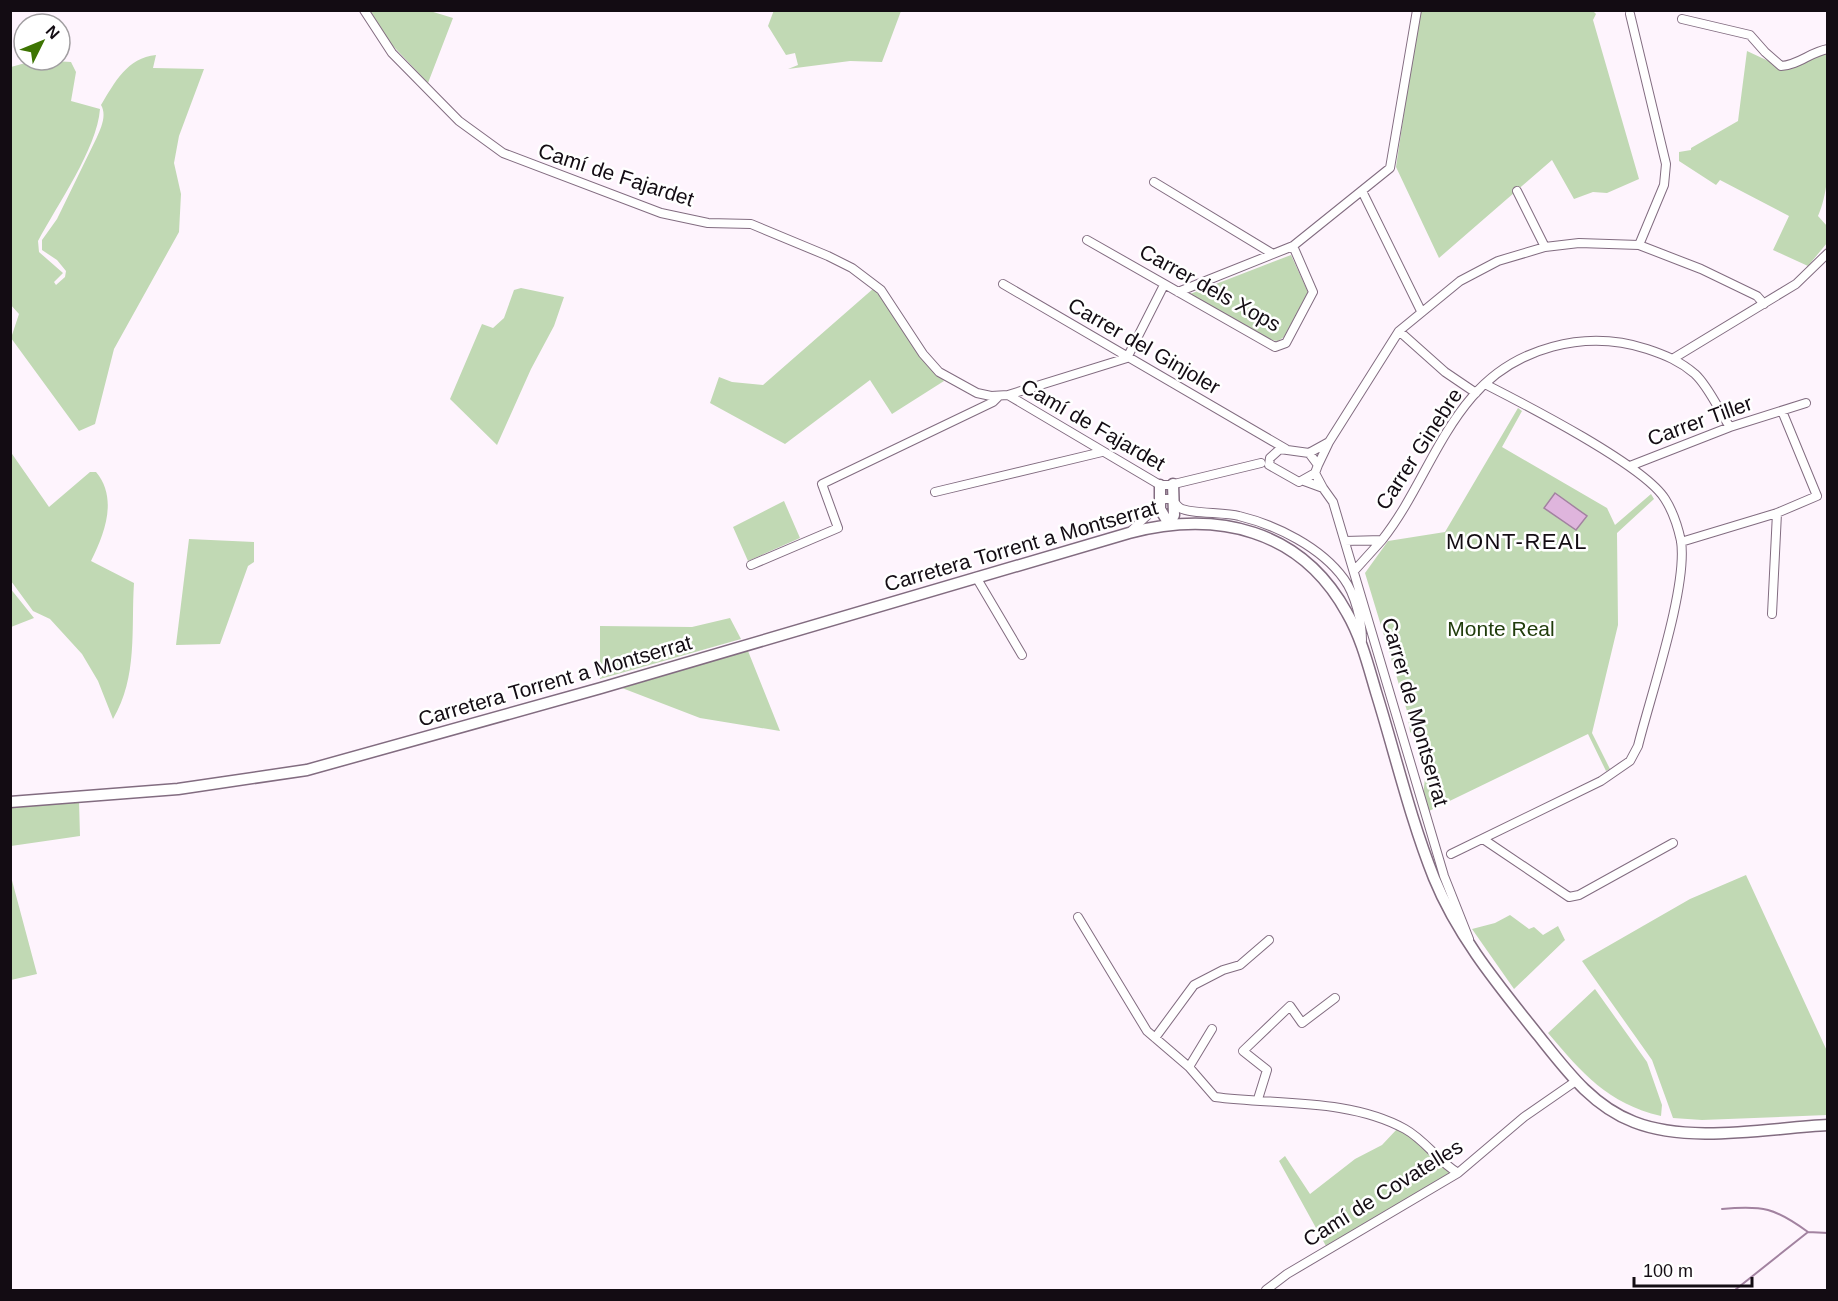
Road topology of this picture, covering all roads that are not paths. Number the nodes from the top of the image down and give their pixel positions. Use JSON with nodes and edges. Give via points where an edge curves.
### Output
{"nodes":[{"id":1,"x":364,"y":10,"type":"edge"},
{"id":2,"x":1417,"y":10,"type":"edge"},
{"id":3,"x":1630,"y":14,"type":"dead end"},
{"id":4,"x":1682,"y":19,"type":"dead end"},
{"id":5,"x":1827,"y":50,"type":"edge"},
{"id":6,"x":1154,"y":182,"type":"dead end"},
{"id":7,"x":1362,"y":191,"type":"junction"},
{"id":8,"x":1517,"y":191,"type":"dead end"},
{"id":9,"x":1087,"y":240,"type":"dead end"},
{"id":10,"x":1639,"y":245,"type":"junction"},
{"id":11,"x":1293,"y":246,"type":"junction"},
{"id":12,"x":1545,"y":247,"type":"junction"},
{"id":13,"x":1827,"y":253,"type":"edge"},
{"id":14,"x":1273,"y":254,"type":"junction"},
{"id":15,"x":1003,"y":284,"type":"dead end"},
{"id":16,"x":1164,"y":285,"type":"junction"},
{"id":17,"x":1178,"y":292,"type":"junction"},
{"id":18,"x":1768,"y":301,"type":"junction"},
{"id":19,"x":1421,"y":311,"type":"junction"},
{"id":20,"x":1399,"y":331,"type":"junction"},
{"id":21,"x":1127,"y":358,"type":"junction"},
{"id":22,"x":1674,"y":358,"type":"junction"},
{"id":23,"x":1485,"y":384,"type":"junction"},
{"id":24,"x":1476,"y":393,"type":"junction"},
{"id":25,"x":1004,"y":395,"type":"junction"},
{"id":26,"x":1806,"y":403,"type":"dead end"},
{"id":27,"x":1782,"y":411,"type":"junction"},
{"id":28,"x":1730,"y":427,"type":"junction"},
{"id":29,"x":1268,"y":438,"type":"junction"},
{"id":30,"x":1329,"y":442,"type":"junction"},
{"id":31,"x":1286,"y":449,"type":"junction"},
{"id":32,"x":1102,"y":452,"type":"junction"},
{"id":33,"x":1309,"y":453,"type":"junction"},
{"id":34,"x":1269,"y":460,"type":"junction"},
{"id":35,"x":1318,"y":465,"type":"junction"},
{"id":36,"x":1630,"y":466,"type":"junction"},
{"id":37,"x":1315,"y":473,"type":"junction"},
{"id":38,"x":1304,"y":481,"type":"junction"},
{"id":39,"x":1168,"y":485,"type":"junction"},
{"id":40,"x":1323,"y":488,"type":"junction"},
{"id":41,"x":935,"y":492,"type":"dead end"},
{"id":42,"x":1175,"y":501,"type":"junction"},
{"id":43,"x":1159,"y":503,"type":"junction"},
{"id":44,"x":1777,"y":513,"type":"junction"},
{"id":45,"x":1169,"y":524,"type":"junction"},
{"id":46,"x":1129,"y":533,"type":"junction"},
{"id":47,"x":1382,"y":540,"type":"junction"},
{"id":48,"x":1345,"y":541,"type":"junction"},
{"id":49,"x":1681,"y":542,"type":"junction"},
{"id":50,"x":751,"y":565,"type":"dead end"},
{"id":51,"x":1354,"y":571,"type":"junction"},
{"id":52,"x":976,"y":577,"type":"junction"},
{"id":53,"x":1772,"y":614,"type":"dead end"},
{"id":54,"x":1363,"y":648,"type":"junction"},
{"id":55,"x":1022,"y":655,"type":"dead end"},
{"id":56,"x":10,"y":802,"type":"edge"},
{"id":57,"x":1483,"y":839,"type":"junction"},
{"id":58,"x":1673,"y":843,"type":"dead end"},
{"id":59,"x":1437,"y":852,"type":"junction"},
{"id":60,"x":1451,"y":855,"type":"junction"},
{"id":61,"x":1441,"y":867,"type":"junction"},
{"id":62,"x":1078,"y":917,"type":"dead end"},
{"id":63,"x":1269,"y":940,"type":"dead end"},
{"id":64,"x":1472,"y":948,"type":"junction"},
{"id":65,"x":1335,"y":998,"type":"dead end"},
{"id":66,"x":1212,"y":1029,"type":"dead end"},
{"id":67,"x":1155,"y":1038,"type":"junction"},
{"id":68,"x":1189,"y":1067,"type":"junction"},
{"id":69,"x":1576,"y":1081,"type":"junction"},
{"id":70,"x":1258,"y":1099,"type":"junction"},
{"id":71,"x":1827,"y":1125,"type":"edge"},
{"id":72,"x":1458,"y":1173,"type":"junction"},
{"id":73,"x":1266,"y":1290,"type":"edge"}],
"edges":[{"from":1,"to":25,"type":"street","name":"Camí de Fajardet","via":[[392,53],[459,121],[503,153],[660,213],[708,223],[751,224],[836,260],[881,290],[939,372],[977,393]]},
{"from":2,"to":7,"type":"street","via":[[1392,162],[1384,174]]},
{"from":3,"to":10,"type":"street","via":[[1666,164],[1664,185]]},
{"from":4,"to":5,"type":"street","via":[[1750,35],[1781,66],[1794,65]]},
{"from":6,"to":14,"type":"street"},
{"from":7,"to":11,"type":"street"},
{"from":7,"to":19,"type":"street"},
{"from":8,"to":12,"type":"street"},
{"from":9,"to":16,"type":"street","name":"Carrer dels Xops"},
{"from":10,"to":12,"type":"street","via":[[1579,243]]},
{"from":10,"to":18,"type":"street"},
{"from":11,"to":14,"type":"street"},
{"from":11,"to":17,"type":"street","name":"Carrer dels Xops","via":[[1313,292],[1286,343],[1279,347]]},
{"from":12,"to":19,"type":"street","via":[[1498,261],[1461,281]]},
{"from":13,"to":18,"type":"street","via":[[1796,284]]},
{"from":14,"to":17,"type":"street"},
{"from":15,"to":21,"type":"street","name":"Carrer del Ginjoler"},
{"from":16,"to":17,"type":"street","name":"Carrer dels Xops"},
{"from":16,"to":21,"type":"street"},
{"from":18,"to":22,"type":"street"},
{"from":19,"to":20,"type":"street"},
{"from":20,"to":24,"type":"street","via":[[1445,372]]},
{"from":20,"to":30,"type":"street"},
{"from":21,"to":25,"type":"street"},
{"from":21,"to":29,"type":"street","name":"Carrer del Ginjoler"},
{"from":22,"to":23,"type":"street","name":"Carrer Ginebre","via":[[1600,339],[1567,343],[1510,364]]},
{"from":22,"to":28,"type":"street","name":"Carrer Ginebre","via":[[1696,375]]},
{"from":23,"to":24,"type":"street","name":"Carrer Ginebre"},
{"from":23,"to":36,"type":"street"},
{"from":24,"to":47,"type":"street","name":"Carrer Ginebre","via":[[1451,426]]},
{"from":25,"to":32,"type":"street","name":"Camí de Fajardet"},
{"from":25,"to":50,"type":"street","name":"Camí de Fajardet","via":[[822,484],[838,528]]},
{"from":26,"to":27,"type":"street","name":"Carrer Tiller"},
{"from":27,"to":28,"type":"street","name":"Carrer Tiller"},
{"from":27,"to":44,"type":"street","name":"Carrer Tiller","via":[[1817,496]]},
{"from":28,"to":36,"type":"street","name":"Carrer Tiller"},
{"from":29,"to":31,"type":"street","name":"Carrer del Ginjoler"},
{"from":29,"to":34,"type":"street"},
{"from":30,"to":33,"type":"street"},
{"from":30,"to":35,"type":"street"},
{"from":31,"to":33,"type":"street"},
{"from":31,"to":34,"type":"street"},
{"from":32,"to":39,"type":"street","name":"Camí de Fajardet"},
{"from":32,"to":41,"type":"street"},
{"from":33,"to":35,"type":"street"},
{"from":34,"to":38,"type":"street","via":[[1299,482]]},
{"from":34,"to":39,"type":"street"},
{"from":35,"to":37,"type":"street"},
{"from":36,"to":49,"type":"street","via":[[1664,497]]},
{"from":37,"to":38,"type":"street"},
{"from":37,"to":40,"type":"street","name":"Carrer de Montserrat"},
{"from":38,"to":40,"type":"street"},
{"from":39,"to":42,"type":"main road"},
{"from":39,"to":43,"type":"main road"},
{"from":40,"to":48,"type":"street","name":"Carrer de Montserrat","via":[[1333,501]]},
{"from":42,"to":43,"type":"street","name":"Carrer de Montserrat","via":[[1164,499]]},
{"from":42,"to":45,"type":"main road"},
{"from":42,"to":54,"type":"street","name":"Carrer de Montserrat","via":[[1181,508],[1239,516],[1273,527],[1298,540],[1333,567],[1350,590],[1362,629]]},
{"from":43,"to":45,"type":"main road"},
{"from":43,"to":46,"type":"street"},
{"from":44,"to":49,"type":"street"},
{"from":44,"to":53,"type":"street"},
{"from":45,"to":46,"type":"main road","name":"Carretera Torrent a Montserrat"},
{"from":45,"to":54,"type":"main road","name":"Carretera Torrent a Montserrat","via":[[1220,524],[1258,535],[1303,559],[1347,612]]},
{"from":46,"to":52,"type":"main road","name":"Carretera Torrent a Montserrat"},
{"from":47,"to":48,"type":"street","name":"Carrer Ginebre"},
{"from":47,"to":51,"type":"street","name":"Carrer Ginebre"},
{"from":48,"to":51,"type":"street","name":"Carrer de Montserrat"},
{"from":49,"to":57,"type":"street","via":[[1672,616],[1638,746],[1630,761],[1601,781]]},
{"from":51,"to":59,"type":"street","name":"Carrer de Montserrat"},
{"from":52,"to":55,"type":"street"},
{"from":52,"to":56,"type":"main road","name":"Carretera Torrent a Montserrat","via":[[602,688],[306,770],[188,788]]},
{"from":54,"to":64,"type":"main road","name":"Carretera Torrent a Montserrat","via":[[1434,876]]},
{"from":57,"to":58,"type":"street","via":[[1569,897],[1580,895]]},
{"from":57,"to":60,"type":"street"},
{"from":59,"to":60,"type":"street"},
{"from":59,"to":61,"type":"street","name":"Carrer de Montserrat"},
{"from":60,"to":61,"type":"street"},
{"from":61,"to":64,"type":"street","name":"Carrer de Montserrat"},
{"from":62,"to":67,"type":"street"},
{"from":63,"to":67,"type":"street","via":[[1240,965],[1194,985]]},
{"from":64,"to":69,"type":"main road","name":"Carretera Torrent a Montserrat"},
{"from":65,"to":70,"type":"street","via":[[1302,1023],[1290,1006],[1243,1051],[1267,1070]]},
{"from":66,"to":68,"type":"street"},
{"from":67,"to":68,"type":"street"},
{"from":68,"to":70,"type":"street","via":[[1215,1096]]},
{"from":69,"to":71,"type":"main road","name":"Carretera Torrent a Montserrat","via":[[1609,1110],[1655,1129],[1690,1133]]},
{"from":69,"to":72,"type":"street","name":"Camí de Covatelles","via":[[1524,1117]]},
{"from":70,"to":72,"type":"street","via":[[1315,1104],[1389,1123],[1411,1132]]},
{"from":72,"to":73,"type":"street","name":"Camí de Covatelles"}]}
